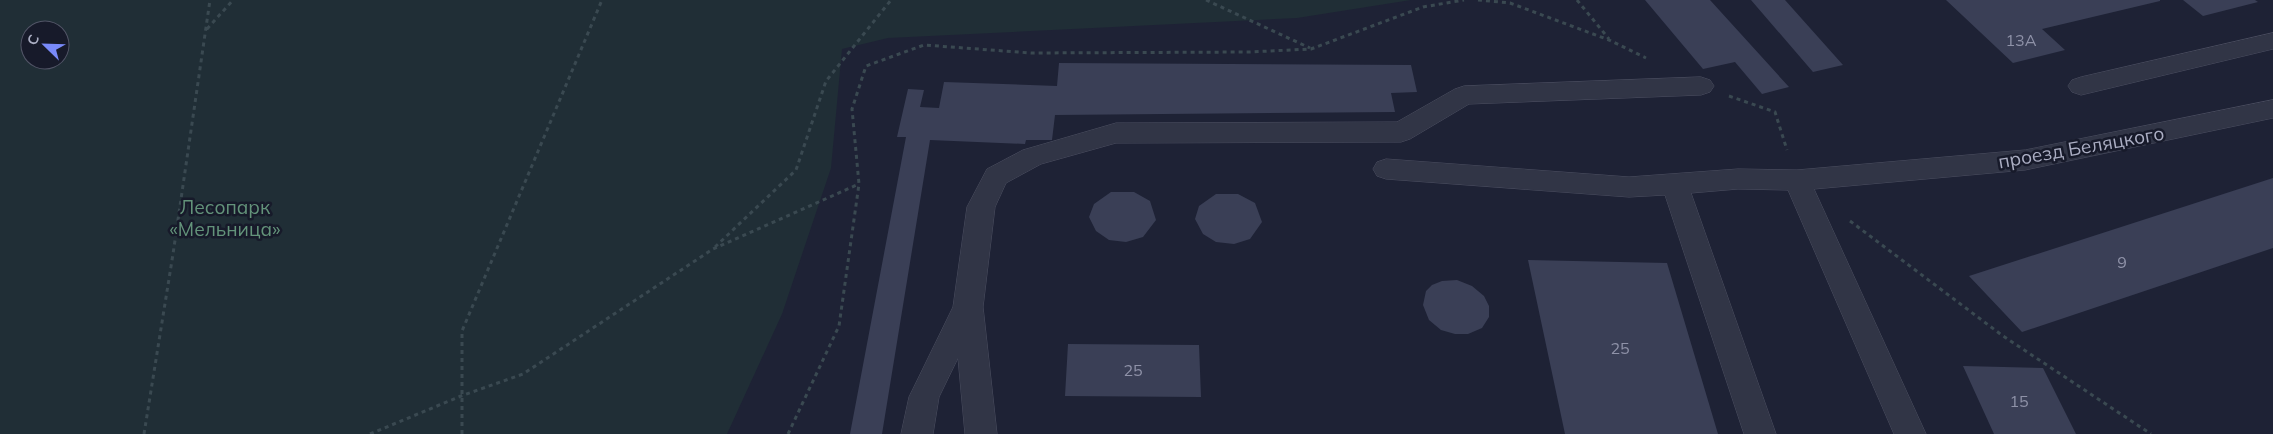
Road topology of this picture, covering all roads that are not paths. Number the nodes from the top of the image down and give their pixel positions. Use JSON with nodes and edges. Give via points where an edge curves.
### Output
{"nodes":[{"id":1,"x":2273,"y":41,"type":"edge"},
{"id":2,"x":1701,"y":86,"type":"dead end"},
{"id":3,"x":2081,"y":86,"type":"dead end"},
{"id":4,"x":2273,"y":109,"type":"edge"},
{"id":5,"x":1386,"y":169,"type":"dead end"},
{"id":6,"x":1797,"y":180,"type":"junction"},
{"id":7,"x":1674,"y":184,"type":"junction"},
{"id":8,"x":968,"y":307,"type":"junction"},
{"id":9,"x":917,"y":434,"type":"edge"},
{"id":10,"x":981,"y":434,"type":"edge"},
{"id":11,"x":1760,"y":434,"type":"edge"},
{"id":12,"x":1910,"y":434,"type":"edge"}],
"edges":[{"from":1,"to":3,"type":"street"},
{"from":2,"to":8,"type":"street","via":[[1464,95],[1401,132],[1116,133],[1032,157],[996,176],[981,207]]},
{"from":4,"to":6,"type":"street","name":"проезд Беляцкого","via":[[2025,160]]},
{"from":5,"to":7,"type":"street","name":"проезд Беляцкого","via":[[1629,187]]},
{"from":6,"to":7,"type":"street","name":"проезд Беляцкого","via":[[1738,179]]},
{"from":6,"to":12,"type":"street"},
{"from":7,"to":11,"type":"street"},
{"from":8,"to":9,"type":"street","via":[[924,397]]},
{"from":8,"to":10,"type":"street"}]}
